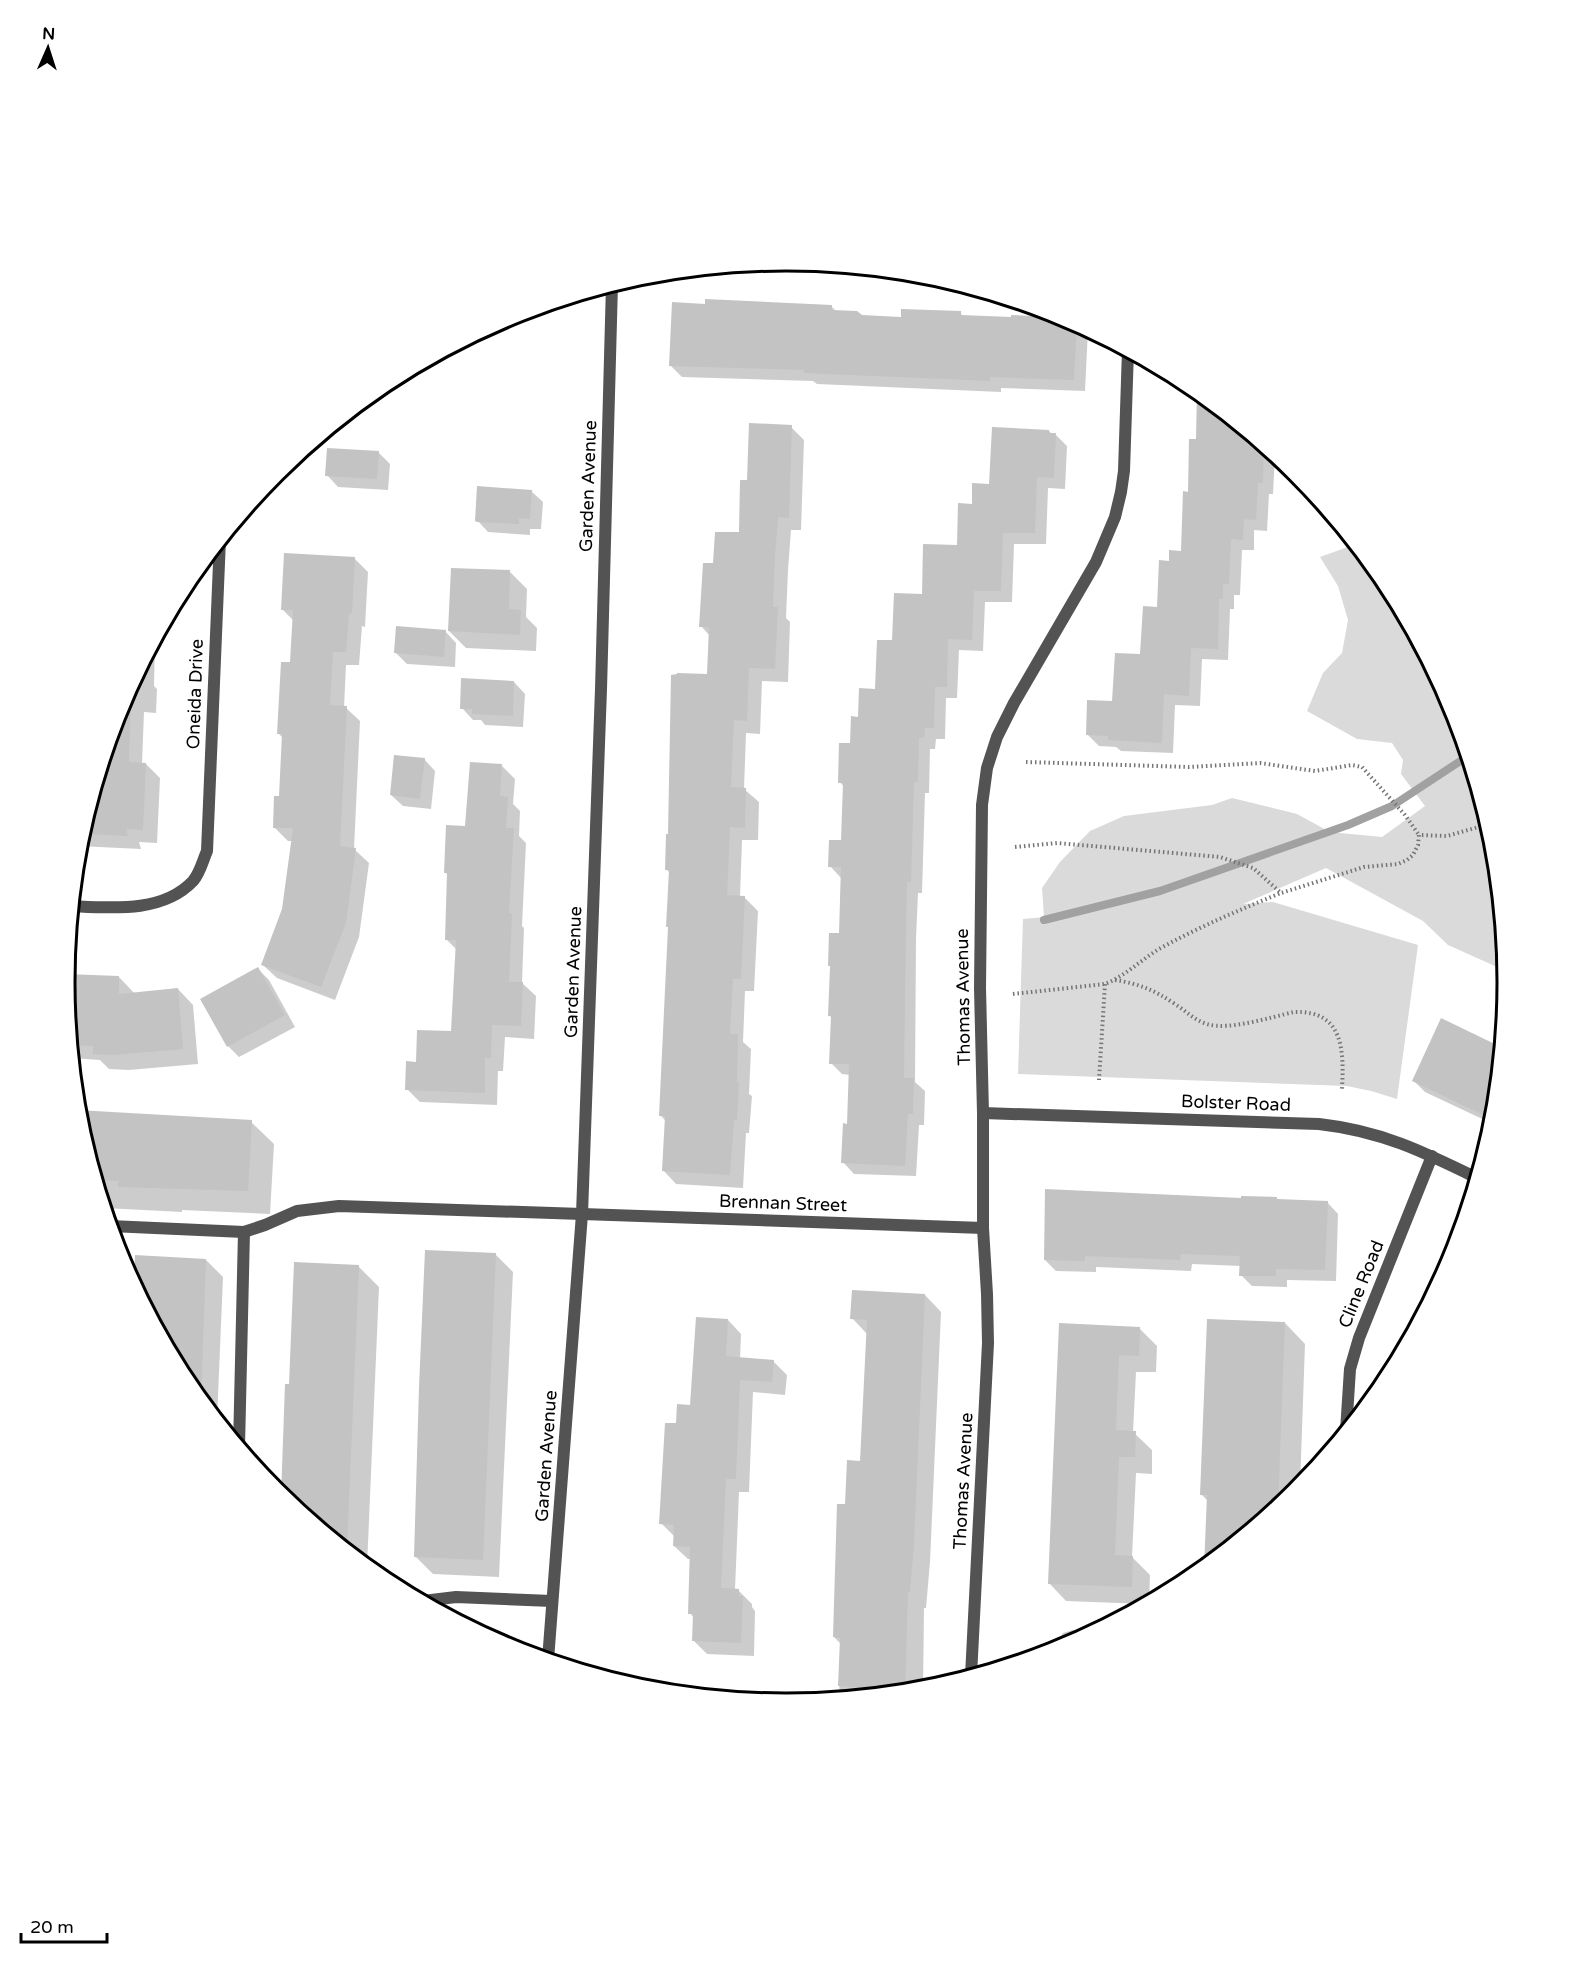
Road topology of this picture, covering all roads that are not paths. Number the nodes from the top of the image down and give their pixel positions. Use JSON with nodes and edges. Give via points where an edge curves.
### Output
{"nodes":[{"id":1,"x":612,"y":293,"type":"edge"},
{"id":2,"x":1128,"y":359,"type":"edge"},
{"id":3,"x":219,"y":553,"type":"edge"},
{"id":4,"x":79,"y":906,"type":"edge"},
{"id":5,"x":983,"y":1113,"type":"junction"},
{"id":6,"x":1432,"y":1156,"type":"junction"},
{"id":7,"x":1470,"y":1175,"type":"edge"},
{"id":8,"x":582,"y":1214,"type":"junction"},
{"id":9,"x":119,"y":1226,"type":"edge"},
{"id":10,"x":983,"y":1228,"type":"junction"},
{"id":11,"x":244,"y":1232,"type":"junction"},
{"id":12,"x":1347,"y":1418,"type":"edge"},
{"id":13,"x":239,"y":1435,"type":"edge"},
{"id":14,"x":435,"y":1600,"type":"edge"},
{"id":15,"x":552,"y":1601,"type":"junction"},
{"id":16,"x":549,"y":1652,"type":"edge"},
{"id":17,"x":971,"y":1668,"type":"edge"}],
"edges":[{"from":1,"to":8,"type":"street","name":"Garden Avenue"},
{"from":2,"to":5,"type":"street","name":"Thomas Avenue","via":[[1124,471],[1115,517],[1096,562],[1005,719],[987,768],[981,849]]},
{"from":3,"to":4,"type":"street","name":"Oneida Drive","via":[[207,851],[195,879],[180,892],[148,905]]},
{"from":5,"to":6,"type":"street","name":"Bolster Road","via":[[1319,1124],[1367,1132]]},
{"from":5,"to":10,"type":"street","name":"Thomas Avenue"},
{"from":6,"to":7,"type":"street","name":"Bolster Road"},
{"from":6,"to":12,"type":"street","name":"Cline Road","via":[[1359,1338],[1350,1369]]},
{"from":8,"to":10,"type":"street","name":"Brennan Street"},
{"from":8,"to":11,"type":"street","name":"Brennan Street","via":[[339,1206],[297,1211]]},
{"from":8,"to":15,"type":"street","name":"Garden Avenue"},
{"from":9,"to":11,"type":"street"},
{"from":10,"to":17,"type":"street","name":"Thomas Avenue","via":[[988,1343]]},
{"from":11,"to":13,"type":"street"},
{"from":14,"to":15,"type":"street"},
{"from":15,"to":16,"type":"street","name":"Garden Avenue"}]}
